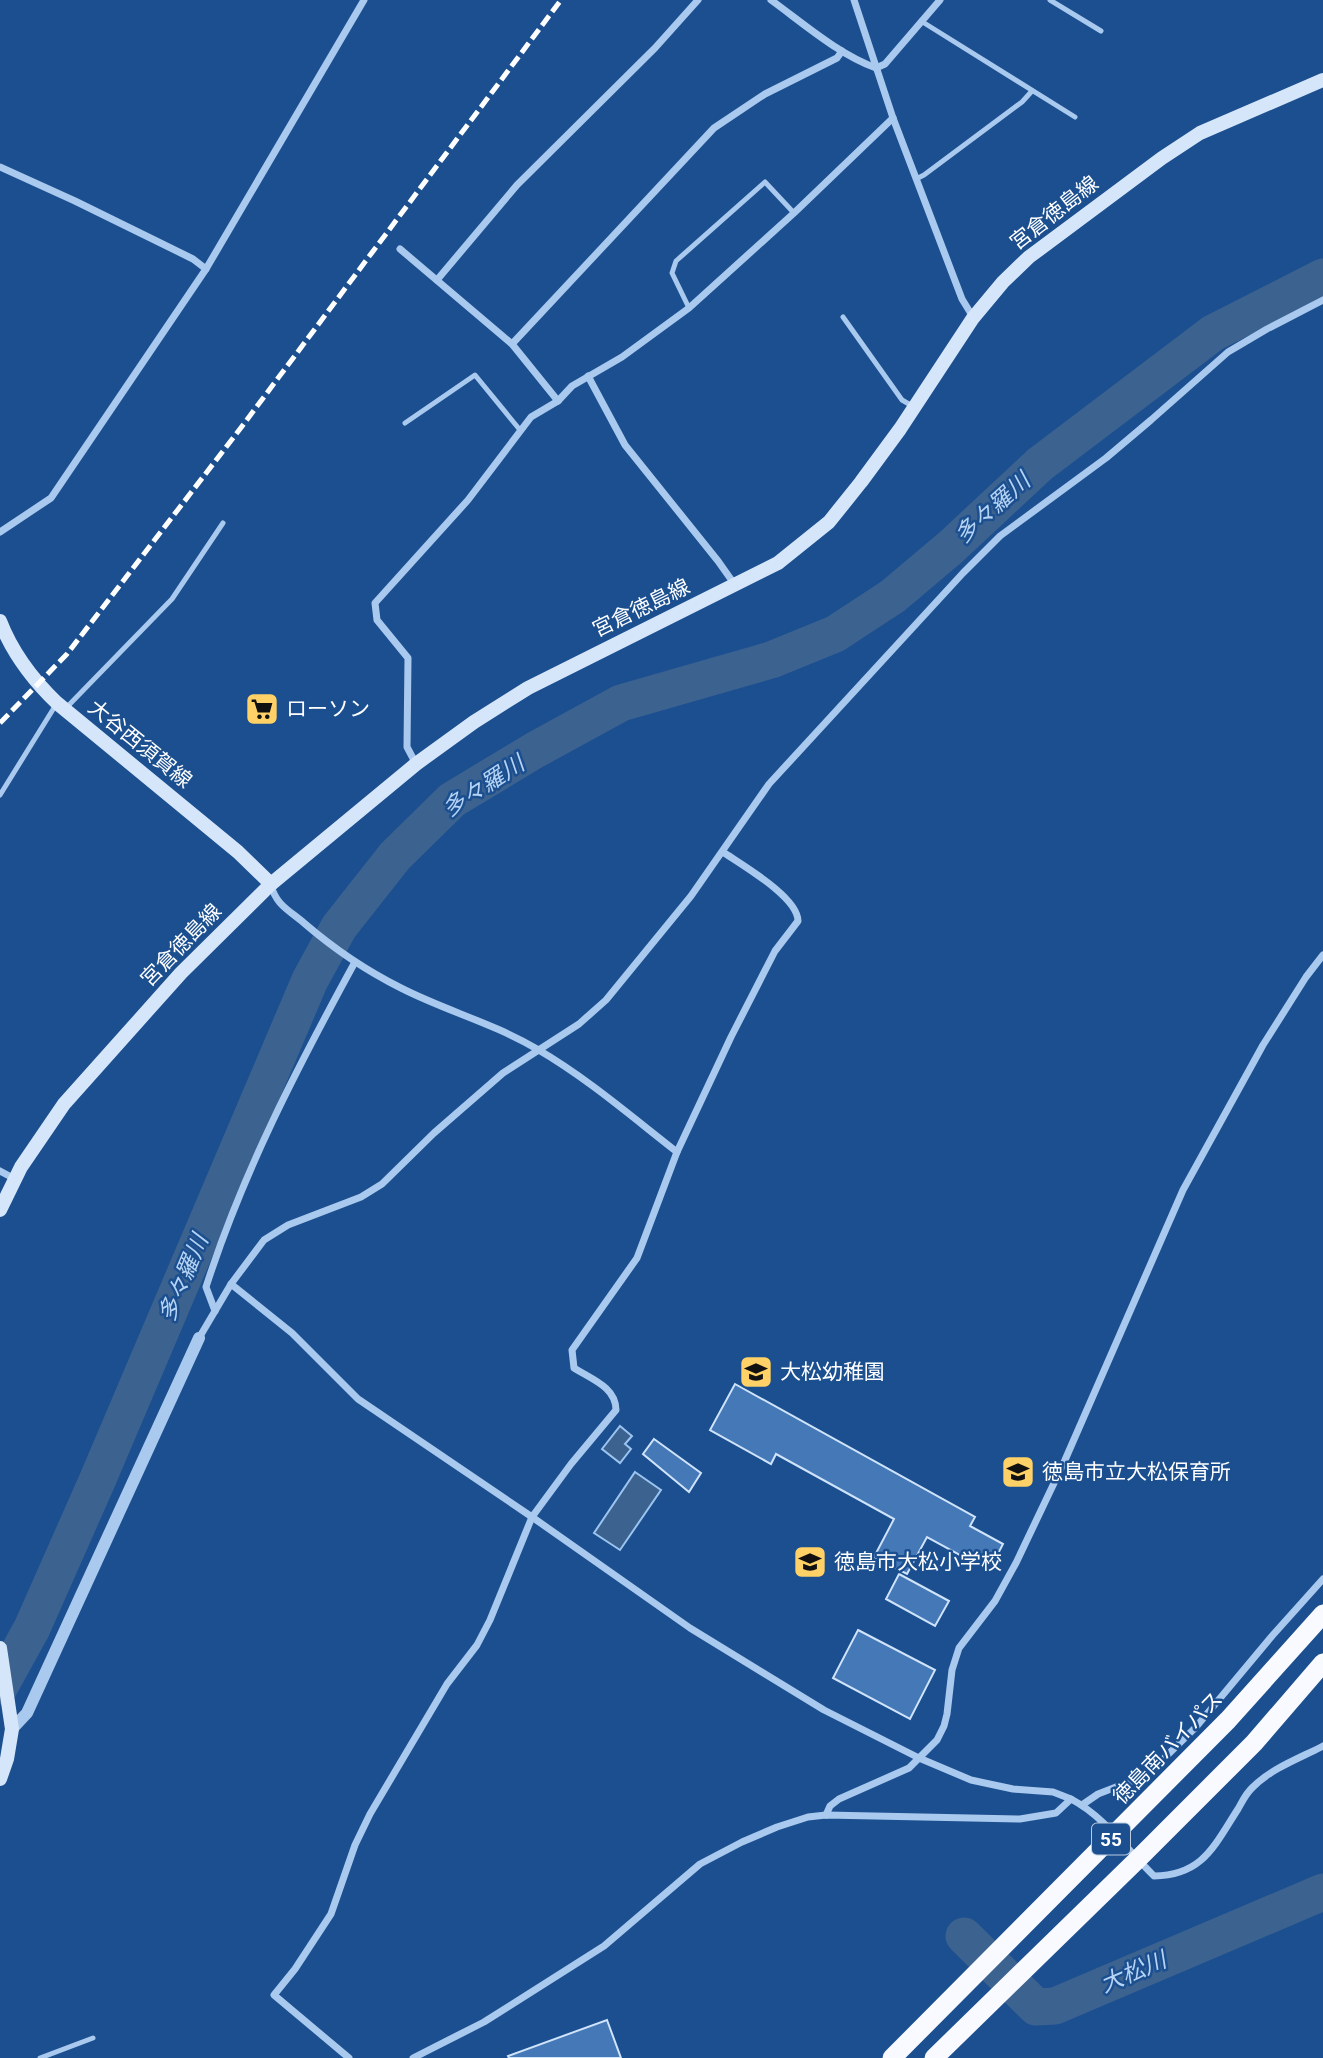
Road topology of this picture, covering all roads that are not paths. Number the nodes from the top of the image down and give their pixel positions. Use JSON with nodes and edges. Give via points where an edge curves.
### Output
{"nodes":[{"id":1,"x":364,"y":0,"type":"edge"},
{"id":2,"x":698,"y":0,"type":"edge"},
{"id":3,"x":771,"y":0,"type":"edge"},
{"id":4,"x":854,"y":0,"type":"edge"},
{"id":5,"x":940,"y":0,"type":"edge"},
{"id":6,"x":1050,"y":0,"type":"edge"},
{"id":7,"x":921,"y":21,"type":"junction"},
{"id":8,"x":1101,"y":31,"type":"dead end"},
{"id":9,"x":842,"y":51,"type":"junction"},
{"id":10,"x":876,"y":68,"type":"junction"},
{"id":11,"x":1323,"y":80,"type":"edge"},
{"id":12,"x":1032,"y":91,"type":"junction"},
{"id":13,"x":1075,"y":117,"type":"dead end"},
{"id":14,"x":893,"y":118,"type":"junction"},
{"id":15,"x":0,"y":167,"type":"edge"},
{"id":16,"x":916,"y":179,"type":"junction"},
{"id":17,"x":794,"y":213,"type":"junction"},
{"id":18,"x":400,"y":249,"type":"dead end"},
{"id":19,"x":206,"y":269,"type":"junction"},
{"id":20,"x":437,"y":280,"type":"junction"},
{"id":21,"x":1323,"y":300,"type":"edge"},
{"id":22,"x":689,"y":308,"type":"junction"},
{"id":23,"x":842,"y":317,"type":"dead end"},
{"id":24,"x":973,"y":318,"type":"junction"},
{"id":25,"x":512,"y":344,"type":"junction"},
{"id":26,"x":588,"y":376,"type":"junction"},
{"id":27,"x":558,"y":401,"type":"junction"},
{"id":28,"x":914,"y":407,"type":"junction"},
{"id":29,"x":405,"y":423,"type":"dead end"},
{"id":30,"x":520,"y":429,"type":"junction"},
{"id":31,"x":223,"y":523,"type":"dead end"},
{"id":32,"x":0,"y":532,"type":"edge"},
{"id":33,"x":735,"y":586,"type":"junction"},
{"id":34,"x":0,"y":621,"type":"edge"},
{"id":35,"x":61,"y":706,"type":"junction"},
{"id":36,"x":416,"y":764,"type":"junction"},
{"id":37,"x":0,"y":795,"type":"edge"},
{"id":38,"x":723,"y":852,"type":"junction"},
{"id":39,"x":271,"y":884,"type":"junction"},
{"id":40,"x":1323,"y":955,"type":"edge"},
{"id":41,"x":355,"y":961,"type":"junction"},
{"id":42,"x":538,"y":1049,"type":"junction"},
{"id":43,"x":677,"y":1153,"type":"junction"},
{"id":44,"x":0,"y":1171,"type":"edge"},
{"id":45,"x":15,"y":1179,"type":"junction"},
{"id":46,"x":0,"y":1210,"type":"edge"},
{"id":47,"x":231,"y":1284,"type":"junction"},
{"id":48,"x":215,"y":1311,"type":"junction"},
{"id":49,"x":199,"y":1338,"type":"joint"},
{"id":50,"x":532,"y":1517,"type":"junction"},
{"id":51,"x":1323,"y":1579,"type":"edge"},
{"id":52,"x":1323,"y":1614,"type":"edge"},
{"id":53,"x":0,"y":1648,"type":"edge"},
{"id":54,"x":1323,"y":1663,"type":"edge"},
{"id":55,"x":12,"y":1729,"type":"junction"},
{"id":56,"x":1323,"y":1746,"type":"edge"},
{"id":57,"x":919,"y":1758,"type":"junction"},
{"id":58,"x":0,"y":1779,"type":"edge"},
{"id":59,"x":1071,"y":1798,"type":"junction"},
{"id":60,"x":1082,"y":1805,"type":"junction"},
{"id":61,"x":826,"y":1815,"type":"junction"},
{"id":62,"x":1115,"y":1835,"type":"junction"},
{"id":63,"x":1138,"y":1860,"type":"junction"},
{"id":64,"x":93,"y":2038,"type":"dead end"},
{"id":65,"x":40,"y":2058,"type":"edge"},
{"id":66,"x":349,"y":2058,"type":"edge"},
{"id":67,"x":413,"y":2058,"type":"edge"},
{"id":68,"x":892,"y":2058,"type":"edge"},
{"id":69,"x":934,"y":2058,"type":"edge"}],
"edges":[{"from":1,"to":19,"type":"street"},
{"from":2,"to":20,"type":"street","via":[[517,185]]},
{"from":3,"to":9,"type":"street"},
{"from":4,"to":10,"type":"street"},
{"from":5,"to":7,"type":"street"},
{"from":6,"to":8,"type":"lane"},
{"from":7,"to":10,"type":"street","via":[[885,64]]},
{"from":7,"to":12,"type":"lane"},
{"from":9,"to":10,"type":"street"},
{"from":9,"to":25,"type":"street","via":[[714,128]]},
{"from":10,"to":14,"type":"street"},
{"from":11,"to":24,"type":"main road","name":"宮倉徳島線","via":[[1200,133],[1162,158],[1029,257]]},
{"from":12,"to":13,"type":"lane"},
{"from":12,"to":16,"type":"lane"},
{"from":14,"to":16,"type":"street"},
{"from":14,"to":17,"type":"street"},
{"from":15,"to":19,"type":"street","via":[[193,258]]},
{"from":16,"to":24,"type":"street"},
{"from":17,"to":22,"type":"street"},
{"from":17,"to":22,"type":"lane","via":[[765,182],[676,261],[673,274]]},
{"from":18,"to":20,"type":"street"},
{"from":19,"to":32,"type":"street","via":[[51,498]]},
{"from":20,"to":25,"type":"street"},
{"from":21,"to":38,"type":"street","via":[[1228,352],[1152,421],[1000,536],[769,784]]},
{"from":22,"to":26,"type":"street"},
{"from":23,"to":28,"type":"lane","via":[[902,400]]},
{"from":24,"to":28,"type":"main road","name":"宮倉徳島線"},
{"from":25,"to":27,"type":"street"},
{"from":26,"to":27,"type":"street"},
{"from":26,"to":33,"type":"street","via":[[625,445]]},
{"from":27,"to":30,"type":"street"},
{"from":28,"to":33,"type":"main road","name":"宮倉徳島線","via":[[829,522],[778,563]]},
{"from":29,"to":30,"type":"lane","via":[[475,375]]},
{"from":30,"to":36,"type":"street","via":[[468,500],[375,603],[377,620],[408,658],[407,747]]},
{"from":31,"to":35,"type":"lane","via":[[172,600]]},
{"from":33,"to":36,"type":"main road","name":"宮倉徳島線","via":[[528,688]]},
{"from":34,"to":35,"type":"main road","name":"大谷西須賀線","via":[[38,684]]},
{"from":35,"to":37,"type":"lane"},
{"from":35,"to":39,"type":"main road","name":"大谷西須賀線"},
{"from":36,"to":39,"type":"main road","name":"宮倉徳島線"},
{"from":38,"to":42,"type":"street","via":[[606,1000],[579,1024]]},
{"from":38,"to":43,"type":"street","via":[[790,903],[798,921],[757,983]]},
{"from":39,"to":41,"type":"street","via":[[274,898]]},
{"from":39,"to":45,"type":"main road","name":"宮倉徳島線","via":[[181,972],[64,1104]]},
{"from":40,"to":57,"type":"street","via":[[1263,1045],[1183,1190],[1016,1563],[995,1601],[959,1648],[944,1726]]},
{"from":41,"to":42,"type":"street","via":[[400,988],[502,1029]]},
{"from":41,"to":48,"type":"street","via":[[297,1069],[224,1232],[206,1287]]},
{"from":42,"to":43,"type":"street"},
{"from":42,"to":47,"type":"street","via":[[503,1073],[382,1184],[264,1240]]},
{"from":43,"to":50,"type":"street","via":[[637,1258],[572,1350],[574,1368],[610,1391],[616,1410]]},
{"from":44,"to":45,"type":"street"},
{"from":45,"to":46,"type":"main road","name":"宮倉徳島線"},
{"from":47,"to":48,"type":"street"},
{"from":47,"to":50,"type":"street","via":[[292,1333],[358,1399]]},
{"from":48,"to":49,"type":"street"},
{"from":49,"to":55,"type":"street","via":[[27,1713]]},
{"from":50,"to":57,"type":"street","via":[[690,1628],[824,1710]]},
{"from":50,"to":66,"type":"street","via":[[477,1645],[447,1684],[370,1814],[331,1914],[274,1995]]},
{"from":51,"to":60,"type":"street","via":[[1196,1727],[1147,1775]]},
{"from":52,"to":62,"type":"highway","name":"徳島南バイパス","number":"55"},
{"from":53,"to":55,"type":"main road"},
{"from":54,"to":63,"type":"highway","number":"55","via":[[1254,1743]]},
{"from":55,"to":58,"type":"main road"},
{"from":56,"to":63,"type":"street","via":[[1264,1776],[1250,1789],[1207,1855],[1192,1868],[1154,1876]]},
{"from":57,"to":59,"type":"street","via":[[971,1780]]},
{"from":57,"to":61,"type":"street","via":[[909,1768],[839,1799]]},
{"from":59,"to":60,"type":"street"},
{"from":59,"to":61,"type":"street","via":[[1056,1813],[1020,1819]]},
{"from":60,"to":62,"type":"street"},
{"from":61,"to":67,"type":"street","via":[[777,1826],[700,1864],[604,1946],[484,2022]]},
{"from":62,"to":63,"type":"street"},
{"from":62,"to":68,"type":"highway","name":"徳島南バイパス","number":"55"},
{"from":63,"to":69,"type":"highway","number":"55"},
{"from":64,"to":65,"type":"lane"}]}
